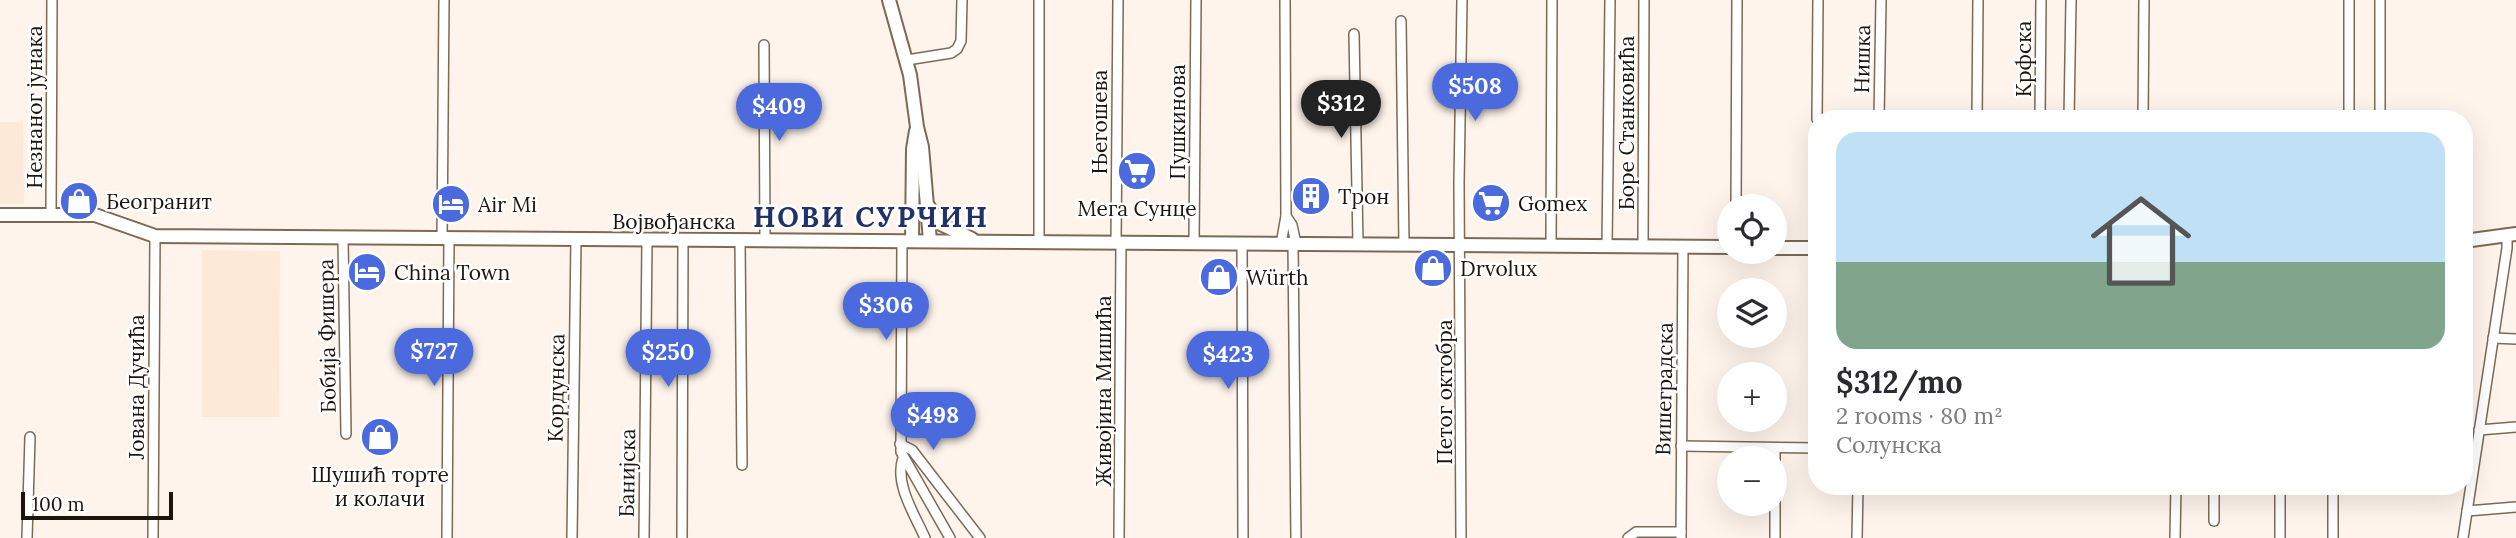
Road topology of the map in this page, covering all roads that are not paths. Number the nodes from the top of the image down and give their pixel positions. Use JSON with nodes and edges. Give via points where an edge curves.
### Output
{"nodes":[{"id":1,"x":52,"y":0,"type":"edge"},
{"id":2,"x":444,"y":0,"type":"edge"},
{"id":3,"x":889,"y":0,"type":"edge"},
{"id":4,"x":962,"y":0,"type":"edge"},
{"id":5,"x":1040,"y":0,"type":"edge"},
{"id":6,"x":1118,"y":0,"type":"edge"},
{"id":7,"x":1196,"y":0,"type":"edge"},
{"id":8,"x":1285,"y":0,"type":"edge"},
{"id":9,"x":1462,"y":0,"type":"edge"},
{"id":10,"x":1552,"y":0,"type":"edge"},
{"id":11,"x":1610,"y":0,"type":"edge"},
{"id":12,"x":1644,"y":0,"type":"edge"},
{"id":13,"x":1737,"y":0,"type":"edge"},
{"id":14,"x":1818,"y":0,"type":"edge"},
{"id":15,"x":1881,"y":0,"type":"edge"},
{"id":16,"x":1978,"y":0,"type":"edge"},
{"id":17,"x":2040,"y":0,"type":"edge"},
{"id":18,"x":2071,"y":0,"type":"edge"},
{"id":19,"x":2144,"y":0,"type":"edge"},
{"id":20,"x":2349,"y":0,"type":"edge"},
{"id":21,"x":2380,"y":0,"type":"edge"},
{"id":22,"x":1401,"y":21,"type":"dead end"},
{"id":23,"x":1354,"y":34,"type":"dead end"},
{"id":24,"x":764,"y":45,"type":"dead end"},
{"id":25,"x":907,"y":60,"type":"junction"},
{"id":26,"x":1817,"y":110,"type":"edge"},
{"id":27,"x":1879,"y":110,"type":"edge"},
{"id":28,"x":1977,"y":110,"type":"edge"},
{"id":29,"x":2040,"y":110,"type":"edge"},
{"id":30,"x":2069,"y":110,"type":"edge"},
{"id":31,"x":2143,"y":110,"type":"edge"},
{"id":32,"x":2349,"y":110,"type":"edge"},
{"id":33,"x":2380,"y":110,"type":"edge"},
{"id":34,"x":917,"y":127,"type":"junction"},
{"id":35,"x":1736,"y":194,"type":"edge"},
{"id":36,"x":928,"y":205,"type":"junction"},
{"id":37,"x":0,"y":215,"type":"edge"},
{"id":38,"x":51,"y":215,"type":"junction"},
{"id":39,"x":1286,"y":216,"type":"junction"},
{"id":40,"x":2511,"y":235,"type":"edge"},
{"id":41,"x":155,"y":236,"type":"junction"},
{"id":42,"x":343,"y":238,"type":"junction"},
{"id":43,"x":445,"y":238,"type":"junction"},
{"id":44,"x":576,"y":239,"type":"junction"},
{"id":45,"x":647,"y":240,"type":"junction"},
{"id":46,"x":683,"y":240,"type":"junction"},
{"id":47,"x":740,"y":240,"type":"junction"},
{"id":48,"x":765,"y":240,"type":"junction"},
{"id":49,"x":2473,"y":240,"type":"edge"},
{"id":50,"x":907,"y":241,"type":"junction"},
{"id":51,"x":930,"y":241,"type":"junction"},
{"id":52,"x":979,"y":242,"type":"junction"},
{"id":53,"x":1039,"y":243,"type":"junction"},
{"id":54,"x":1119,"y":243,"type":"junction"},
{"id":55,"x":1194,"y":244,"type":"junction"},
{"id":56,"x":1290,"y":244,"type":"junction"},
{"id":57,"x":1358,"y":244,"type":"junction"},
{"id":58,"x":1242,"y":245,"type":"junction"},
{"id":59,"x":1404,"y":245,"type":"junction"},
{"id":60,"x":1460,"y":246,"type":"junction"},
{"id":61,"x":1551,"y":246,"type":"junction"},
{"id":62,"x":1607,"y":246,"type":"junction"},
{"id":63,"x":1643,"y":247,"type":"junction"},
{"id":64,"x":1683,"y":247,"type":"junction"},
{"id":65,"x":1717,"y":247,"type":"edge"},
{"id":66,"x":1787,"y":248,"type":"edge"},
{"id":67,"x":1808,"y":248,"type":"edge"},
{"id":68,"x":2493,"y":338,"type":"junction"},
{"id":69,"x":2516,"y":339,"type":"edge"},
{"id":70,"x":2516,"y":427,"type":"edge"},
{"id":71,"x":2479,"y":430,"type":"junction"},
{"id":72,"x":346,"y":434,"type":"dead end"},
{"id":73,"x":30,"y":438,"type":"dead end"},
{"id":74,"x":901,"y":444,"type":"junction"},
{"id":75,"x":1681,"y":446,"type":"junction"},
{"id":76,"x":1717,"y":447,"type":"edge"},
{"id":77,"x":1787,"y":448,"type":"edge"},
{"id":78,"x":1808,"y":449,"type":"edge"},
{"id":79,"x":904,"y":458,"type":"junction"},
{"id":80,"x":742,"y":465,"type":"dead end"},
{"id":81,"x":2473,"y":470,"type":"edge"},
{"id":82,"x":1858,"y":495,"type":"edge"},
{"id":83,"x":2176,"y":495,"type":"edge"},
{"id":84,"x":2214,"y":495,"type":"edge"},
{"id":85,"x":2280,"y":495,"type":"edge"},
{"id":86,"x":2333,"y":495,"type":"edge"},
{"id":87,"x":2469,"y":495,"type":"edge"},
{"id":88,"x":2516,"y":507,"type":"edge"},
{"id":89,"x":2467,"y":511,"type":"junction"},
{"id":90,"x":1775,"y":516,"type":"edge"},
{"id":91,"x":2214,"y":521,"type":"dead end"},
{"id":92,"x":1681,"y":535,"type":"edge"},
{"id":93,"x":27,"y":538,"type":"edge"},
{"id":94,"x":153,"y":538,"type":"edge"},
{"id":95,"x":447,"y":538,"type":"edge"},
{"id":96,"x":572,"y":538,"type":"edge"},
{"id":97,"x":644,"y":538,"type":"edge"},
{"id":98,"x":682,"y":538,"type":"edge"},
{"id":99,"x":925,"y":538,"type":"edge"},
{"id":100,"x":950,"y":538,"type":"edge"},
{"id":101,"x":980,"y":538,"type":"edge"},
{"id":102,"x":1119,"y":538,"type":"edge"},
{"id":103,"x":1243,"y":538,"type":"edge"},
{"id":104,"x":1296,"y":538,"type":"edge"},
{"id":105,"x":1461,"y":538,"type":"edge"},
{"id":106,"x":1628,"y":538,"type":"edge"},
{"id":107,"x":1775,"y":538,"type":"edge"},
{"id":108,"x":1857,"y":538,"type":"edge"},
{"id":109,"x":2175,"y":538,"type":"edge"},
{"id":110,"x":2280,"y":538,"type":"edge"},
{"id":111,"x":2333,"y":538,"type":"edge"},
{"id":112,"x":2463,"y":538,"type":"edge"}],
"edges":[{"from":1,"to":38,"type":"street","name":"Незнаног јунака"},
{"from":2,"to":43,"type":"street"},
{"from":3,"to":25,"type":"main road"},
{"from":4,"to":25,"type":"street","via":[[957,49]]},
{"from":5,"to":53,"type":"street"},
{"from":6,"to":54,"type":"street","name":"Његошева"},
{"from":7,"to":55,"type":"street","name":"Пушкинова"},
{"from":8,"to":39,"type":"street"},
{"from":9,"to":60,"type":"street","name":"Петог октобра"},
{"from":10,"to":61,"type":"street"},
{"from":11,"to":62,"type":"street"},
{"from":12,"to":63,"type":"street","name":"Боре Станковића"},
{"from":13,"to":35,"type":"street"},
{"from":14,"to":26,"type":"street"},
{"from":15,"to":27,"type":"street","name":"Нишка"},
{"from":16,"to":28,"type":"street"},
{"from":17,"to":29,"type":"street","name":"Крфска"},
{"from":18,"to":30,"type":"street"},
{"from":19,"to":31,"type":"street"},
{"from":20,"to":32,"type":"street"},
{"from":21,"to":33,"type":"street"},
{"from":22,"to":59,"type":"street"},
{"from":23,"to":57,"type":"street"},
{"from":24,"to":48,"type":"street"},
{"from":25,"to":34,"type":"main road"},
{"from":34,"to":36,"type":"main road"},
{"from":34,"to":50,"type":"main road"},
{"from":36,"to":51,"type":"main road"},
{"from":36,"to":52,"type":"main road","via":[[941,224]]},
{"from":37,"to":38,"type":"main road","name":"Војвођанска"},
{"from":38,"to":41,"type":"main road","name":"Војвођанска","via":[[95,215]]},
{"from":39,"to":56,"type":"street"},
{"from":39,"to":56,"type":"street","via":[[1294,231]]},
{"from":40,"to":49,"type":"main road"},
{"from":40,"to":68,"type":"street"},
{"from":41,"to":42,"type":"main road","name":"Војвођанска"},
{"from":41,"to":94,"type":"street","name":"Јована Дучића"},
{"from":42,"to":43,"type":"main road","name":"Војвођанска"},
{"from":42,"to":72,"type":"street","name":"Бобија Фишера"},
{"from":43,"to":44,"type":"main road","name":"Војвођанска"},
{"from":43,"to":95,"type":"street"},
{"from":44,"to":45,"type":"main road","name":"Војвођанска"},
{"from":44,"to":96,"type":"street","name":"Кордунска"},
{"from":45,"to":46,"type":"main road","name":"Војвођанска"},
{"from":45,"to":97,"type":"street","name":"Банијска"},
{"from":46,"to":47,"type":"main road","name":"Војвођанска"},
{"from":46,"to":98,"type":"street"},
{"from":47,"to":48,"type":"main road","name":"Војвођанска"},
{"from":47,"to":80,"type":"street"},
{"from":48,"to":50,"type":"main road","name":"Војвођанска"},
{"from":50,"to":51,"type":"main road","name":"Војвођанска"},
{"from":50,"to":74,"type":"street"},
{"from":51,"to":52,"type":"main road","name":"Војвођанска"},
{"from":52,"to":53,"type":"main road","name":"Војвођанска"},
{"from":53,"to":54,"type":"main road","name":"Војвођанска"},
{"from":54,"to":55,"type":"main road","name":"Војвођанска"},
{"from":54,"to":102,"type":"street","name":"Живојина Мишића"},
{"from":55,"to":58,"type":"main road","name":"Војвођанска"},
{"from":56,"to":57,"type":"main road","name":"Војвођанска"},
{"from":56,"to":58,"type":"main road","name":"Војвођанска"},
{"from":56,"to":104,"type":"street"},
{"from":57,"to":59,"type":"main road","name":"Војвођанска"},
{"from":58,"to":103,"type":"street"},
{"from":59,"to":60,"type":"main road","name":"Војвођанска"},
{"from":60,"to":61,"type":"main road","name":"Војвођанска"},
{"from":60,"to":105,"type":"street","name":"Петог октобра"},
{"from":61,"to":62,"type":"main road","name":"Војвођанска"},
{"from":62,"to":63,"type":"main road","name":"Војвођанска"},
{"from":63,"to":64,"type":"main road","name":"Војвођанска"},
{"from":64,"to":65,"type":"main road","name":"Војвођанска"},
{"from":64,"to":75,"type":"street","name":"Вишеградска"},
{"from":66,"to":67,"type":"main road"},
{"from":68,"to":69,"type":"street"},
{"from":68,"to":71,"type":"street"},
{"from":70,"to":71,"type":"street"},
{"from":71,"to":81,"type":"street"},
{"from":73,"to":93,"type":"street"},
{"from":74,"to":79,"type":"street"},
{"from":74,"to":101,"type":"street","via":[[912,450]]},
{"from":75,"to":76,"type":"street"},
{"from":75,"to":92,"type":"street","name":"Вишеградска"},
{"from":77,"to":78,"type":"street"},
{"from":79,"to":99,"type":"street","via":[[904,489]]},
{"from":79,"to":100,"type":"street"},
{"from":82,"to":108,"type":"street"},
{"from":83,"to":109,"type":"street"},
{"from":84,"to":91,"type":"street"},
{"from":85,"to":110,"type":"street"},
{"from":86,"to":111,"type":"street"},
{"from":87,"to":89,"type":"street"},
{"from":88,"to":89,"type":"street"},
{"from":89,"to":112,"type":"street"},
{"from":90,"to":107,"type":"street"},
{"from":92,"to":106,"type":"street","name":"Вишеградска","via":[[1636,532]]}]}
